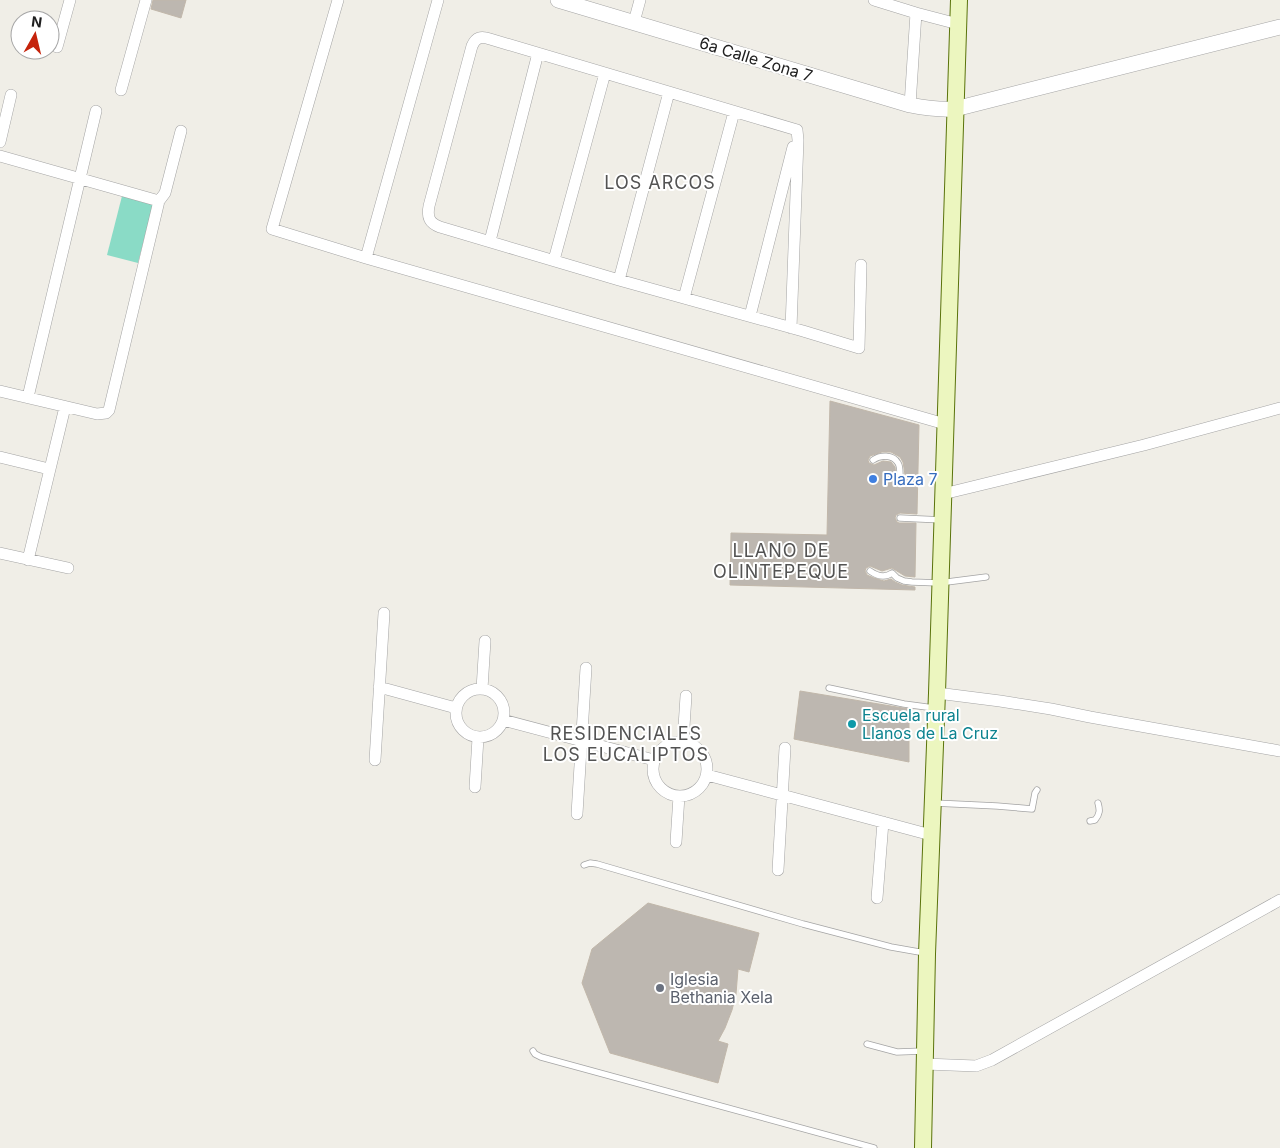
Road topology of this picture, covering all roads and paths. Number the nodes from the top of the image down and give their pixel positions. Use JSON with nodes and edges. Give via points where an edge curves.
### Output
{"nodes":[{"id":1,"x":70,"y":0,"type":"edge"},
{"id":2,"x":146,"y":0,"type":"edge"},
{"id":3,"x":338,"y":0,"type":"edge"},
{"id":4,"x":438,"y":0,"type":"edge"},
{"id":5,"x":558,"y":0,"type":"edge"},
{"id":6,"x":640,"y":0,"type":"edge"},
{"id":7,"x":874,"y":0,"type":"edge"},
{"id":8,"x":959,"y":0,"type":"edge"},
{"id":9,"x":916,"y":13,"type":"junction"},
{"id":10,"x":634,"y":22,"type":"junction"},
{"id":11,"x":958,"y":24,"type":"junction"},
{"id":12,"x":1280,"y":27,"type":"edge"},
{"id":13,"x":60,"y":36,"type":"edge"},
{"id":14,"x":538,"y":54,"type":"junction"},
{"id":15,"x":605,"y":73,"type":"junction"},
{"id":16,"x":121,"y":90,"type":"dead end"},
{"id":17,"x":668,"y":92,"type":"junction"},
{"id":18,"x":11,"y":96,"type":"dead end"},
{"id":19,"x":910,"y":105,"type":"junction"},
{"id":20,"x":955,"y":109,"type":"junction"},
{"id":21,"x":96,"y":111,"type":"dead end"},
{"id":22,"x":734,"y":112,"type":"junction"},
{"id":23,"x":797,"y":130,"type":"junction"},
{"id":24,"x":181,"y":131,"type":"dead end"},
{"id":25,"x":0,"y":142,"type":"edge"},
{"id":26,"x":0,"y":156,"type":"edge"},
{"id":27,"x":80,"y":178,"type":"junction"},
{"id":28,"x":159,"y":201,"type":"junction"},
{"id":29,"x":490,"y":241,"type":"junction"},
{"id":30,"x":366,"y":258,"type":"junction"},
{"id":31,"x":554,"y":260,"type":"junction"},
{"id":32,"x":861,"y":264,"type":"dead end"},
{"id":33,"x":619,"y":280,"type":"junction"},
{"id":34,"x":684,"y":298,"type":"junction"},
{"id":35,"x":750,"y":316,"type":"junction"},
{"id":36,"x":791,"y":328,"type":"junction"},
{"id":37,"x":0,"y":390,"type":"edge"},
{"id":38,"x":28,"y":397,"type":"junction"},
{"id":39,"x":65,"y":406,"type":"junction"},
{"id":40,"x":1280,"y":408,"type":"edge"},
{"id":41,"x":945,"y":424,"type":"junction"},
{"id":42,"x":0,"y":457,"type":"edge"},
{"id":43,"x":873,"y":460,"type":"dead end"},
{"id":44,"x":50,"y":469,"type":"junction"},
{"id":45,"x":900,"y":475,"type":"dead end"},
{"id":46,"x":943,"y":494,"type":"junction"},
{"id":47,"x":900,"y":518,"type":"dead end"},
{"id":48,"x":942,"y":520,"type":"junction"},
{"id":49,"x":0,"y":553,"type":"edge"},
{"id":50,"x":28,"y":560,"type":"junction"},
{"id":51,"x":68,"y":568,"type":"dead end"},
{"id":52,"x":870,"y":571,"type":"dead end"},
{"id":53,"x":986,"y":577,"type":"dead end"},
{"id":54,"x":939,"y":583,"type":"junction"},
{"id":55,"x":384,"y":613,"type":"dead end"},
{"id":56,"x":485,"y":641,"type":"dead end"},
{"id":57,"x":586,"y":668,"type":"dead end"},
{"id":58,"x":379,"y":687,"type":"junction"},
{"id":59,"x":829,"y":688,"type":"dead end"},
{"id":60,"x":482,"y":689,"type":"junction"},
{"id":61,"x":686,"y":696,"type":"dead end"},
{"id":62,"x":936,"y":701,"type":"junction"},
{"id":63,"x":456,"y":708,"type":"junction"},
{"id":64,"x":503,"y":720,"type":"junction"},
{"id":65,"x":478,"y":738,"type":"junction"},
{"id":66,"x":581,"y":741,"type":"junction"},
{"id":67,"x":683,"y":742,"type":"junction"},
{"id":68,"x":785,"y":748,"type":"dead end"},
{"id":69,"x":1280,"y":750,"type":"edge"},
{"id":70,"x":375,"y":760,"type":"dead end"},
{"id":71,"x":654,"y":760,"type":"junction"},
{"id":72,"x":707,"y":775,"type":"junction"},
{"id":73,"x":475,"y":788,"type":"dead end"},
{"id":74,"x":1037,"y":790,"type":"dead end"},
{"id":75,"x":782,"y":795,"type":"junction"},
{"id":76,"x":679,"y":796,"type":"junction"},
{"id":77,"x":932,"y":803,"type":"junction"},
{"id":78,"x":1098,"y":803,"type":"dead end"},
{"id":79,"x":577,"y":814,"type":"dead end"},
{"id":80,"x":1090,"y":820,"type":"dead end"},
{"id":81,"x":883,"y":822,"type":"junction"},
{"id":82,"x":931,"y":834,"type":"junction"},
{"id":83,"x":676,"y":842,"type":"dead end"},
{"id":84,"x":584,"y":865,"type":"dead end"},
{"id":85,"x":778,"y":870,"type":"dead end"},
{"id":86,"x":877,"y":898,"type":"dead end"},
{"id":87,"x":1280,"y":900,"type":"edge"},
{"id":88,"x":927,"y":954,"type":"junction"},
{"id":89,"x":867,"y":1044,"type":"dead end"},
{"id":90,"x":533,"y":1051,"type":"dead end"},
{"id":91,"x":925,"y":1058,"type":"junction"},
{"id":92,"x":874,"y":1148,"type":"edge"},
{"id":93,"x":922,"y":1148,"type":"edge"}],
"edges":[{"from":1,"to":13,"type":"street"},
{"from":2,"to":16,"type":"street"},
{"from":3,"to":30,"type":"street","via":[[272,229]]},
{"from":4,"to":30,"type":"street"},
{"from":5,"to":10,"type":"street","name":"6a Calle Zona 7"},
{"from":6,"to":10,"type":"street"},
{"from":7,"to":9,"type":"street"},
{"from":8,"to":11,"type":"main road"},
{"from":9,"to":11,"type":"street"},
{"from":9,"to":19,"type":"street"},
{"from":10,"to":19,"type":"street","name":"6a Calle Zona 7"},
{"from":11,"to":20,"type":"main road"},
{"from":12,"to":20,"type":"street","name":"6a Calle Zona 7"},
{"from":14,"to":15,"type":"street"},
{"from":14,"to":29,"type":"street"},
{"from":14,"to":29,"type":"street","via":[[485,37],[474,41],[429,206],[429,219],[435,225]]},
{"from":15,"to":17,"type":"street"},
{"from":15,"to":31,"type":"street"},
{"from":17,"to":22,"type":"street"},
{"from":17,"to":33,"type":"street"},
{"from":18,"to":25,"type":"street"},
{"from":19,"to":20,"type":"street","name":"6a Calle Zona 7"},
{"from":20,"to":41,"type":"main road"},
{"from":21,"to":27,"type":"street"},
{"from":22,"to":23,"type":"street"},
{"from":22,"to":34,"type":"street"},
{"from":23,"to":35,"type":"street"},
{"from":23,"to":36,"type":"street"},
{"from":24,"to":28,"type":"street","via":[[165,193]]},
{"from":26,"to":27,"type":"street"},
{"from":27,"to":28,"type":"street"},
{"from":27,"to":38,"type":"street"},
{"from":28,"to":39,"type":"street","via":[[108,410],[97,414]]},
{"from":29,"to":31,"type":"street"},
{"from":30,"to":41,"type":"street"},
{"from":31,"to":33,"type":"street"},
{"from":32,"to":36,"type":"street","via":[[860,348]]},
{"from":33,"to":34,"type":"street"},
{"from":34,"to":35,"type":"street"},
{"from":35,"to":36,"type":"street"},
{"from":37,"to":38,"type":"street"},
{"from":38,"to":39,"type":"street"},
{"from":39,"to":44,"type":"street"},
{"from":40,"to":46,"type":"street"},
{"from":41,"to":46,"type":"main road"},
{"from":42,"to":44,"type":"street"},
{"from":43,"to":45,"type":"lane","via":[[881,456],[892,458],[899,464]]},
{"from":44,"to":50,"type":"street"},
{"from":46,"to":48,"type":"main road"},
{"from":47,"to":48,"type":"lane"},
{"from":48,"to":54,"type":"main road"},
{"from":49,"to":50,"type":"street"},
{"from":50,"to":51,"type":"street"},
{"from":52,"to":54,"type":"lane","via":[[884,576],[892,573],[904,581]]},
{"from":53,"to":54,"type":"lane"},
{"from":54,"to":62,"type":"main road"},
{"from":55,"to":58,"type":"street"},
{"from":56,"to":60,"type":"street"},
{"from":57,"to":66,"type":"street"},
{"from":58,"to":63,"type":"street"},
{"from":58,"to":70,"type":"street"},
{"from":59,"to":62,"type":"lane","via":[[904,704]]},
{"from":60,"to":63,"type":"street","via":[[463,695]]},
{"from":60,"to":64,"type":"street","via":[[501,700]]},
{"from":61,"to":67,"type":"street"},
{"from":62,"to":69,"type":"street","via":[[1000,701],[1051,708]]},
{"from":62,"to":77,"type":"main road"},
{"from":63,"to":65,"type":"street","via":[[460,728]]},
{"from":64,"to":65,"type":"street","via":[[494,733]]},
{"from":64,"to":66,"type":"street"},
{"from":65,"to":73,"type":"street"},
{"from":66,"to":71,"type":"street"},
{"from":66,"to":79,"type":"street"},
{"from":67,"to":71,"type":"street","via":[[668,744]]},
{"from":67,"to":72,"type":"street","via":[[700,750],[705,758]]},
{"from":68,"to":75,"type":"street"},
{"from":71,"to":76,"type":"street","via":[[652,770],[658,786],[671,795]]},
{"from":72,"to":75,"type":"street"},
{"from":72,"to":76,"type":"street","via":[[696,791]]},
{"from":74,"to":77,"type":"lane","via":[[1032,809]]},
{"from":75,"to":81,"type":"street"},
{"from":75,"to":85,"type":"street"},
{"from":76,"to":83,"type":"street"},
{"from":77,"to":82,"type":"main road"},
{"from":78,"to":80,"type":"lane","via":[[1098,816]]},
{"from":81,"to":82,"type":"street"},
{"from":81,"to":86,"type":"street"},
{"from":82,"to":88,"type":"main road"},
{"from":84,"to":88,"type":"lane","via":[[597,864],[803,924]]},
{"from":87,"to":91,"type":"street","via":[[992,1060],[976,1066]]},
{"from":88,"to":91,"type":"main road"},
{"from":89,"to":91,"type":"lane"},
{"from":90,"to":92,"type":"lane","via":[[550,1060]]},
{"from":91,"to":93,"type":"main road"}]}
